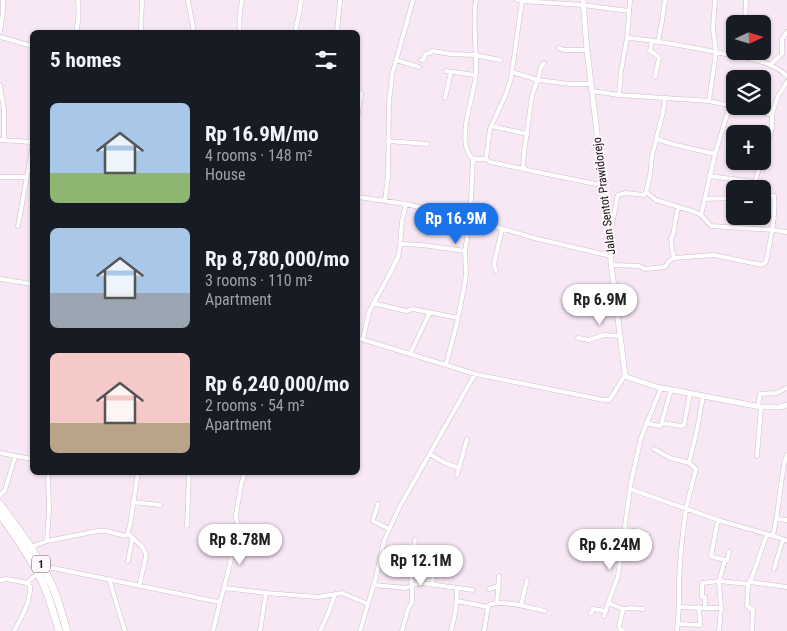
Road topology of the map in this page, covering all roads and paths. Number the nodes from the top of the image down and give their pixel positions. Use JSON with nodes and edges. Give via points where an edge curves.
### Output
{"nodes":[{"id":1,"x":3,"y":0,"type":"edge"},
{"id":2,"x":78,"y":0,"type":"edge"},
{"id":3,"x":142,"y":0,"type":"edge"},
{"id":4,"x":188,"y":0,"type":"edge"},
{"id":5,"x":242,"y":0,"type":"edge"},
{"id":6,"x":301,"y":0,"type":"edge"},
{"id":7,"x":340,"y":0,"type":"edge"},
{"id":8,"x":413,"y":0,"type":"edge"},
{"id":9,"x":476,"y":0,"type":"edge"},
{"id":10,"x":517,"y":0,"type":"edge"},
{"id":11,"x":630,"y":0,"type":"edge"},
{"id":12,"x":665,"y":0,"type":"edge"},
{"id":13,"x":715,"y":0,"type":"edge"},
{"id":14,"x":746,"y":0,"type":"edge"},
{"id":15,"x":522,"y":1,"type":"junction"},
{"id":16,"x":533,"y":1,"type":"edge"},
{"id":17,"x":583,"y":2,"type":"edge"},
{"id":18,"x":629,"y":11,"type":"junction"},
{"id":19,"x":745,"y":15,"type":"edge"},
{"id":20,"x":76,"y":30,"type":"edge"},
{"id":21,"x":141,"y":30,"type":"edge"},
{"id":22,"x":194,"y":30,"type":"edge"},
{"id":23,"x":240,"y":30,"type":"edge"},
{"id":24,"x":296,"y":30,"type":"edge"},
{"id":25,"x":337,"y":30,"type":"edge"},
{"id":26,"x":0,"y":32,"type":"edge"},
{"id":27,"x":787,"y":32,"type":"edge"},
{"id":28,"x":0,"y":37,"type":"edge"},
{"id":29,"x":627,"y":38,"type":"junction"},
{"id":30,"x":652,"y":41,"type":"junction"},
{"id":31,"x":658,"y":42,"type":"junction"},
{"id":32,"x":30,"y":45,"type":"edge"},
{"id":33,"x":559,"y":48,"type":"dead end"},
{"id":34,"x":587,"y":50,"type":"junction"},
{"id":35,"x":716,"y":52,"type":"junction"},
{"id":36,"x":726,"y":54,"type":"edge"},
{"id":37,"x":475,"y":55,"type":"junction"},
{"id":38,"x":396,"y":60,"type":"junction"},
{"id":39,"x":421,"y":60,"type":"dead end"},
{"id":40,"x":500,"y":60,"type":"dead end"},
{"id":41,"x":752,"y":60,"type":"edge"},
{"id":42,"x":544,"y":63,"type":"dead end"},
{"id":43,"x":770,"y":65,"type":"junction"},
{"id":44,"x":419,"y":67,"type":"dead end"},
{"id":45,"x":512,"y":72,"type":"junction"},
{"id":46,"x":476,"y":75,"type":"junction"},
{"id":47,"x":787,"y":76,"type":"edge"},
{"id":48,"x":655,"y":77,"type":"dead end"},
{"id":49,"x":538,"y":80,"type":"junction"},
{"id":50,"x":787,"y":82,"type":"edge"},
{"id":51,"x":591,"y":84,"type":"junction"},
{"id":52,"x":0,"y":85,"type":"edge"},
{"id":53,"x":592,"y":91,"type":"junction"},
{"id":54,"x":619,"y":95,"type":"junction"},
{"id":55,"x":445,"y":98,"type":"dead end"},
{"id":56,"x":665,"y":98,"type":"junction"},
{"id":57,"x":709,"y":101,"type":"junction"},
{"id":58,"x":726,"y":104,"type":"edge"},
{"id":59,"x":772,"y":113,"type":"joint"},
{"id":60,"x":727,"y":115,"type":"edge"},
{"id":61,"x":491,"y":126,"type":"junction"},
{"id":62,"x":771,"y":131,"type":"edge"},
{"id":63,"x":527,"y":134,"type":"junction"},
{"id":64,"x":656,"y":139,"type":"junction"},
{"id":65,"x":2,"y":140,"type":"edge"},
{"id":66,"x":30,"y":142,"type":"edge"},
{"id":67,"x":388,"y":142,"type":"junction"},
{"id":68,"x":427,"y":144,"type":"dead end"},
{"id":69,"x":715,"y":154,"type":"junction"},
{"id":70,"x":473,"y":159,"type":"junction"},
{"id":71,"x":486,"y":159,"type":"junction"},
{"id":72,"x":30,"y":160,"type":"edge"},
{"id":73,"x":524,"y":169,"type":"junction"},
{"id":74,"x":709,"y":176,"type":"junction"},
{"id":75,"x":0,"y":177,"type":"edge"},
{"id":76,"x":27,"y":177,"type":"junction"},
{"id":77,"x":740,"y":180,"type":"edge"},
{"id":78,"x":601,"y":185,"type":"junction"},
{"id":79,"x":646,"y":192,"type":"junction"},
{"id":80,"x":771,"y":196,"type":"edge"},
{"id":81,"x":360,"y":197,"type":"edge"},
{"id":82,"x":726,"y":198,"type":"edge"},
{"id":83,"x":705,"y":199,"type":"junction"},
{"id":84,"x":385,"y":201,"type":"junction"},
{"id":85,"x":406,"y":204,"type":"junction"},
{"id":86,"x":678,"y":207,"type":"junction"},
{"id":87,"x":701,"y":215,"type":"junction"},
{"id":88,"x":470,"y":219,"type":"junction"},
{"id":89,"x":18,"y":226,"type":"dead end"},
{"id":90,"x":502,"y":228,"type":"junction"},
{"id":91,"x":773,"y":230,"type":"junction"},
{"id":92,"x":787,"y":232,"type":"edge"},
{"id":93,"x":610,"y":240,"type":"junction"},
{"id":94,"x":400,"y":244,"type":"junction"},
{"id":95,"x":465,"y":250,"type":"junction"},
{"id":96,"x":611,"y":256,"type":"junction"},
{"id":97,"x":674,"y":258,"type":"junction"},
{"id":98,"x":612,"y":265,"type":"junction"},
{"id":99,"x":496,"y":271,"type":"dead end"},
{"id":100,"x":0,"y":279,"type":"edge"},
{"id":101,"x":30,"y":284,"type":"edge"},
{"id":102,"x":373,"y":303,"type":"junction"},
{"id":103,"x":430,"y":312,"type":"junction"},
{"id":104,"x":458,"y":318,"type":"junction"},
{"id":105,"x":620,"y":336,"type":"junction"},
{"id":106,"x":360,"y":338,"type":"edge"},
{"id":107,"x":578,"y":338,"type":"dead end"},
{"id":108,"x":363,"y":339,"type":"junction"},
{"id":109,"x":410,"y":354,"type":"junction"},
{"id":110,"x":446,"y":365,"type":"junction"},
{"id":111,"x":474,"y":374,"type":"junction"},
{"id":112,"x":624,"y":375,"type":"junction"},
{"id":113,"x":661,"y":388,"type":"junction"},
{"id":114,"x":787,"y":388,"type":"edge"},
{"id":115,"x":671,"y":390,"type":"junction"},
{"id":116,"x":690,"y":393,"type":"junction"},
{"id":117,"x":703,"y":396,"type":"junction"},
{"id":118,"x":759,"y":405,"type":"junction"},
{"id":119,"x":787,"y":405,"type":"edge"},
{"id":120,"x":646,"y":423,"type":"junction"},
{"id":121,"x":662,"y":423,"type":"junction"},
{"id":122,"x":467,"y":439,"type":"dead end"},
{"id":123,"x":654,"y":449,"type":"dead end"},
{"id":124,"x":0,"y":453,"type":"edge"},
{"id":125,"x":430,"y":454,"type":"junction"},
{"id":126,"x":787,"y":455,"type":"edge"},
{"id":127,"x":757,"y":456,"type":"dead end"},
{"id":128,"x":15,"y":457,"type":"junction"},
{"id":129,"x":30,"y":459,"type":"edge"},
{"id":130,"x":689,"y":463,"type":"junction"},
{"id":131,"x":459,"y":468,"type":"junction"},
{"id":132,"x":48,"y":475,"type":"edge"},
{"id":133,"x":138,"y":475,"type":"edge"},
{"id":134,"x":189,"y":475,"type":"edge"},
{"id":135,"x":244,"y":475,"type":"edge"},
{"id":136,"x":457,"y":475,"type":"dead end"},
{"id":137,"x":630,"y":489,"type":"junction"},
{"id":138,"x":0,"y":495,"type":"edge"},
{"id":139,"x":133,"y":502,"type":"junction"},
{"id":140,"x":0,"y":504,"type":"edge"},
{"id":141,"x":378,"y":504,"type":"dead end"},
{"id":142,"x":160,"y":505,"type":"dead end"},
{"id":143,"x":686,"y":508,"type":"junction"},
{"id":144,"x":0,"y":514,"type":"edge"},
{"id":145,"x":776,"y":519,"type":"junction"},
{"id":146,"x":718,"y":520,"type":"junction"},
{"id":147,"x":787,"y":520,"type":"edge"},
{"id":148,"x":187,"y":526,"type":"dead end"},
{"id":149,"x":389,"y":529,"type":"junction"},
{"id":150,"x":624,"y":529,"type":"junction"},
{"id":151,"x":128,"y":533,"type":"junction"},
{"id":152,"x":648,"y":534,"type":"dead end"},
{"id":153,"x":767,"y":534,"type":"junction"},
{"id":154,"x":773,"y":536,"type":"junction"},
{"id":155,"x":132,"y":540,"type":"junction"},
{"id":156,"x":415,"y":540,"type":"dead end"},
{"id":157,"x":785,"y":540,"type":"edge"},
{"id":158,"x":48,"y":541,"type":"junction"},
{"id":159,"x":30,"y":548,"type":"junction"},
{"id":160,"x":436,"y":548,"type":"dead end"},
{"id":161,"x":729,"y":552,"type":"dead end"},
{"id":162,"x":725,"y":560,"type":"junction"},
{"id":163,"x":128,"y":561,"type":"dead end"},
{"id":164,"x":774,"y":569,"type":"dead end"},
{"id":165,"x":38,"y":574,"type":"junction"},
{"id":166,"x":499,"y":576,"type":"dead end"},
{"id":167,"x":109,"y":579,"type":"junction"},
{"id":168,"x":0,"y":580,"type":"edge"},
{"id":169,"x":527,"y":580,"type":"dead end"},
{"id":170,"x":719,"y":581,"type":"junction"},
{"id":171,"x":27,"y":583,"type":"junction"},
{"id":172,"x":749,"y":583,"type":"junction"},
{"id":173,"x":374,"y":584,"type":"junction"},
{"id":174,"x":432,"y":585,"type":"junction"},
{"id":175,"x":140,"y":586,"type":"junction"},
{"id":176,"x":411,"y":586,"type":"junction"},
{"id":177,"x":499,"y":586,"type":"junction"},
{"id":178,"x":787,"y":587,"type":"edge"},
{"id":179,"x":224,"y":588,"type":"junction"},
{"id":180,"x":457,"y":588,"type":"junction"},
{"id":181,"x":489,"y":589,"type":"dead end"},
{"id":182,"x":473,"y":590,"type":"dead end"},
{"id":183,"x":266,"y":593,"type":"junction"},
{"id":184,"x":335,"y":594,"type":"junction"},
{"id":185,"x":457,"y":601,"type":"junction"},
{"id":186,"x":220,"y":602,"type":"junction"},
{"id":187,"x":497,"y":603,"type":"junction"},
{"id":188,"x":608,"y":603,"type":"junction"},
{"id":189,"x":368,"y":604,"type":"junction"},
{"id":190,"x":521,"y":605,"type":"junction"},
{"id":191,"x":679,"y":607,"type":"junction"},
{"id":192,"x":700,"y":607,"type":"junction"},
{"id":193,"x":488,"y":608,"type":"junction"},
{"id":194,"x":644,"y":608,"type":"dead end"},
{"id":195,"x":705,"y":608,"type":"junction"},
{"id":196,"x":721,"y":608,"type":"junction"},
{"id":197,"x":623,"y":609,"type":"junction"},
{"id":198,"x":545,"y":611,"type":"dead end"},
{"id":199,"x":606,"y":611,"type":"junction"},
{"id":200,"x":591,"y":613,"type":"dead end"},
{"id":201,"x":604,"y":616,"type":"dead end"},
{"id":202,"x":678,"y":624,"type":"junction"},
{"id":203,"x":14,"y":631,"type":"edge"},
{"id":204,"x":59,"y":631,"type":"edge"},
{"id":205,"x":67,"y":631,"type":"edge"},
{"id":206,"x":125,"y":631,"type":"edge"},
{"id":207,"x":213,"y":631,"type":"edge"},
{"id":208,"x":260,"y":631,"type":"edge"},
{"id":209,"x":320,"y":631,"type":"edge"},
{"id":210,"x":360,"y":631,"type":"edge"},
{"id":211,"x":402,"y":631,"type":"edge"},
{"id":212,"x":451,"y":631,"type":"edge"},
{"id":213,"x":484,"y":631,"type":"edge"},
{"id":214,"x":623,"y":631,"type":"edge"},
{"id":215,"x":677,"y":631,"type":"edge"},
{"id":216,"x":720,"y":631,"type":"edge"},
{"id":217,"x":752,"y":631,"type":"edge"},
{"id":218,"x":758,"y":631,"type":"edge"}],
"edges":[{"from":1,"to":26,"type":"street"},
{"from":2,"to":20,"type":"street"},
{"from":3,"to":21,"type":"street"},
{"from":4,"to":22,"type":"street"},
{"from":5,"to":23,"type":"street"},
{"from":6,"to":24,"type":"street"},
{"from":7,"to":25,"type":"street"},
{"from":8,"to":38,"type":"street"},
{"from":9,"to":37,"type":"street"},
{"from":10,"to":15,"type":"street"},
{"from":11,"to":18,"type":"street"},
{"from":12,"to":31,"type":"street"},
{"from":13,"to":35,"type":"street","via":[[713,28]]},
{"from":14,"to":19,"type":"street"},
{"from":15,"to":16,"type":"street"},
{"from":15,"to":45,"type":"street"},
{"from":16,"to":17,"type":"street"},
{"from":17,"to":18,"type":"street"},
{"from":17,"to":34,"type":"main road","name":"Jalan Sentot Prawidorejo"},
{"from":18,"to":29,"type":"street"},
{"from":27,"to":43,"type":"street","via":[[782,39],[782,54]]},
{"from":28,"to":32,"type":"street"},
{"from":29,"to":30,"type":"street"},
{"from":29,"to":54,"type":"street"},
{"from":30,"to":31,"type":"street"},
{"from":30,"to":48,"type":"street","via":[[650,51],[658,58]]},
{"from":31,"to":35,"type":"street"},
{"from":33,"to":34,"type":"street"},
{"from":34,"to":51,"type":"main road","name":"Jalan Sentot Prawidorejo"},
{"from":35,"to":36,"type":"street"},
{"from":35,"to":57,"type":"street"},
{"from":37,"to":39,"type":"street","via":[[432,51]]},
{"from":37,"to":40,"type":"street"},
{"from":37,"to":46,"type":"street"},
{"from":38,"to":44,"type":"street"},
{"from":38,"to":67,"type":"street","via":[[390,93]]},
{"from":41,"to":43,"type":"street"},
{"from":42,"to":49,"type":"street"},
{"from":43,"to":47,"type":"street"},
{"from":45,"to":49,"type":"street"},
{"from":45,"to":61,"type":"street"},
{"from":46,"to":55,"type":"street","via":[[448,71]]},
{"from":46,"to":70,"type":"street","via":[[466,127],[467,151]]},
{"from":49,"to":51,"type":"street"},
{"from":49,"to":63,"type":"street","via":[[532,96]]},
{"from":50,"to":59,"type":"street"},
{"from":51,"to":53,"type":"main road","name":"Jalan Sentot Prawidorejo"},
{"from":52,"to":65,"type":"street","via":[[4,110]]},
{"from":53,"to":54,"type":"street"},
{"from":53,"to":78,"type":"main road","name":"Jalan Sentot Prawidorejo"},
{"from":54,"to":56,"type":"street"},
{"from":56,"to":57,"type":"street"},
{"from":56,"to":64,"type":"street"},
{"from":57,"to":58,"type":"street"},
{"from":59,"to":62,"type":"street"},
{"from":60,"to":69,"type":"street"},
{"from":61,"to":63,"type":"street"},
{"from":61,"to":71,"type":"street"},
{"from":63,"to":73,"type":"street"},
{"from":64,"to":69,"type":"street"},
{"from":64,"to":79,"type":"street"},
{"from":65,"to":66,"type":"street"},
{"from":67,"to":68,"type":"street"},
{"from":67,"to":84,"type":"street"},
{"from":69,"to":74,"type":"street"},
{"from":70,"to":71,"type":"street"},
{"from":70,"to":88,"type":"street"},
{"from":71,"to":73,"type":"street"},
{"from":72,"to":76,"type":"street"},
{"from":73,"to":78,"type":"street"},
{"from":74,"to":77,"type":"street"},
{"from":74,"to":83,"type":"street"},
{"from":75,"to":76,"type":"street"},
{"from":76,"to":89,"type":"street"},
{"from":78,"to":93,"type":"main road","name":"Jalan Sentot Prawidorejo"},
{"from":79,"to":86,"type":"street","via":[[656,200]]},
{"from":79,"to":93,"type":"street","via":[[644,195],[618,195]]},
{"from":80,"to":91,"type":"street","via":[[774,197]]},
{"from":81,"to":84,"type":"street"},
{"from":82,"to":83,"type":"street"},
{"from":83,"to":87,"type":"street"},
{"from":84,"to":85,"type":"street"},
{"from":85,"to":88,"type":"street"},
{"from":85,"to":94,"type":"street"},
{"from":86,"to":87,"type":"street"},
{"from":86,"to":97,"type":"street","via":[[671,238]]},
{"from":87,"to":91,"type":"street","via":[[711,226]]},
{"from":88,"to":90,"type":"street"},
{"from":88,"to":95,"type":"street"},
{"from":90,"to":96,"type":"street"},
{"from":90,"to":99,"type":"street","via":[[494,264]]},
{"from":91,"to":92,"type":"street"},
{"from":91,"to":97,"type":"street","via":[[766,262],[762,265],[714,255]]},
{"from":93,"to":96,"type":"main road","name":"Jalan Sentot Prawidorejo"},
{"from":94,"to":95,"type":"street"},
{"from":94,"to":102,"type":"street","via":[[394,266]]},
{"from":95,"to":104,"type":"street","via":[[466,273]]},
{"from":96,"to":98,"type":"main road","name":"Jalan Sentot Prawidorejo"},
{"from":97,"to":98,"type":"street","via":[[665,267],[645,269]]},
{"from":98,"to":105,"type":"main road","name":"Jalan Sentot Prawidorejo"},
{"from":100,"to":101,"type":"street"},
{"from":102,"to":103,"type":"street","via":[[406,311]]},
{"from":102,"to":108,"type":"street"},
{"from":103,"to":104,"type":"street"},
{"from":103,"to":109,"type":"street"},
{"from":104,"to":110,"type":"street"},
{"from":105,"to":107,"type":"street","via":[[604,335],[589,340]]},
{"from":105,"to":112,"type":"main road","name":"Jalan Sentot Prawidorejo"},
{"from":106,"to":108,"type":"street"},
{"from":108,"to":109,"type":"street"},
{"from":109,"to":110,"type":"street"},
{"from":110,"to":111,"type":"street"},
{"from":111,"to":112,"type":"street","via":[[604,400],[609,400]]},
{"from":111,"to":125,"type":"street"},
{"from":112,"to":113,"type":"main road"},
{"from":113,"to":115,"type":"main road"},
{"from":113,"to":120,"type":"street"},
{"from":114,"to":118,"type":"street","via":[[760,394]]},
{"from":115,"to":116,"type":"main road"},
{"from":115,"to":121,"type":"street"},
{"from":116,"to":117,"type":"main road"},
{"from":116,"to":121,"type":"street","via":[[684,425]]},
{"from":117,"to":118,"type":"main road"},
{"from":117,"to":130,"type":"street"},
{"from":118,"to":119,"type":"main road"},
{"from":118,"to":127,"type":"street"},
{"from":120,"to":121,"type":"street","via":[[659,426]]},
{"from":120,"to":137,"type":"street"},
{"from":122,"to":131,"type":"street"},
{"from":123,"to":130,"type":"street"},
{"from":124,"to":128,"type":"street"},
{"from":125,"to":131,"type":"street"},
{"from":125,"to":149,"type":"street"},
{"from":126,"to":145,"type":"street"},
{"from":128,"to":129,"type":"street"},
{"from":128,"to":138,"type":"street"},
{"from":130,"to":143,"type":"street","via":[[696,470]]},
{"from":131,"to":136,"type":"street"},
{"from":132,"to":158,"type":"street"},
{"from":133,"to":139,"type":"street"},
{"from":134,"to":148,"type":"street"},
{"from":135,"to":179,"type":"street","via":[[236,515],[240,527]]},
{"from":137,"to":143,"type":"street"},
{"from":137,"to":150,"type":"street"},
{"from":139,"to":142,"type":"street"},
{"from":139,"to":151,"type":"street"},
{"from":140,"to":159,"type":"highway","number":"1"},
{"from":141,"to":149,"type":"street","via":[[373,522]]},
{"from":143,"to":146,"type":"street"},
{"from":143,"to":191,"type":"street"},
{"from":144,"to":165,"type":"highway","number":"1"},
{"from":145,"to":147,"type":"street"},
{"from":145,"to":154,"type":"street"},
{"from":146,"to":153,"type":"street"},
{"from":146,"to":162,"type":"street","via":[[711,556]]},
{"from":149,"to":173,"type":"street"},
{"from":150,"to":152,"type":"street"},
{"from":150,"to":188,"type":"street","via":[[618,576]]},
{"from":151,"to":155,"type":"street"},
{"from":151,"to":158,"type":"street","via":[[125,536],[98,531]]},
{"from":153,"to":154,"type":"street"},
{"from":153,"to":172,"type":"street"},
{"from":154,"to":157,"type":"street"},
{"from":155,"to":163,"type":"street"},
{"from":155,"to":175,"type":"street","via":[[143,547],[146,554]]},
{"from":156,"to":176,"type":"street"},
{"from":157,"to":164,"type":"street"},
{"from":158,"to":159,"type":"street"},
{"from":159,"to":165,"type":"highway","number":"1"},
{"from":160,"to":174,"type":"street"},
{"from":161,"to":162,"type":"street"},
{"from":162,"to":170,"type":"street"},
{"from":165,"to":167,"type":"street","via":[[46,568],[53,568]]},
{"from":165,"to":171,"type":"street"},
{"from":165,"to":204,"type":"highway","number":"1"},
{"from":165,"to":205,"type":"highway","number":"1","via":[[55,593]]},
{"from":166,"to":177,"type":"street"},
{"from":167,"to":175,"type":"street"},
{"from":167,"to":206,"type":"street"},
{"from":168,"to":171,"type":"street"},
{"from":169,"to":190,"type":"street"},
{"from":170,"to":172,"type":"street"},
{"from":170,"to":195,"type":"street","via":[[702,583]]},
{"from":170,"to":196,"type":"street"},
{"from":171,"to":203,"type":"street","via":[[30,595]]},
{"from":172,"to":178,"type":"street"},
{"from":172,"to":217,"type":"street","via":[[747,606],[754,610]]},
{"from":173,"to":176,"type":"street"},
{"from":173,"to":189,"type":"street"},
{"from":174,"to":176,"type":"street","via":[[421,583]]},
{"from":174,"to":180,"type":"street"},
{"from":175,"to":186,"type":"street"},
{"from":176,"to":211,"type":"street","via":[[412,602]]},
{"from":177,"to":181,"type":"street"},
{"from":177,"to":187,"type":"street"},
{"from":179,"to":183,"type":"street"},
{"from":179,"to":186,"type":"street"},
{"from":180,"to":182,"type":"street"},
{"from":180,"to":185,"type":"street"},
{"from":183,"to":184,"type":"street","via":[[318,597]]},
{"from":183,"to":208,"type":"street"},
{"from":184,"to":189,"type":"street","via":[[342,593]]},
{"from":184,"to":209,"type":"street"},
{"from":185,"to":193,"type":"street"},
{"from":185,"to":212,"type":"street"},
{"from":186,"to":207,"type":"street"},
{"from":187,"to":190,"type":"street"},
{"from":187,"to":193,"type":"street","via":[[491,603]]},
{"from":188,"to":197,"type":"street"},
{"from":188,"to":199,"type":"street"},
{"from":189,"to":210,"type":"street"},
{"from":190,"to":198,"type":"street"},
{"from":191,"to":192,"type":"street"},
{"from":191,"to":202,"type":"street"},
{"from":192,"to":195,"type":"street"},
{"from":192,"to":202,"type":"street","via":[[700,625]]},
{"from":193,"to":213,"type":"street"},
{"from":194,"to":197,"type":"street"},
{"from":195,"to":196,"type":"street"},
{"from":196,"to":216,"type":"street"},
{"from":197,"to":214,"type":"street","via":[[619,627]]},
{"from":199,"to":200,"type":"street","via":[[593,609]]},
{"from":199,"to":201,"type":"street"},
{"from":202,"to":215,"type":"street"},
{"from":217,"to":218,"type":"street"}]}
